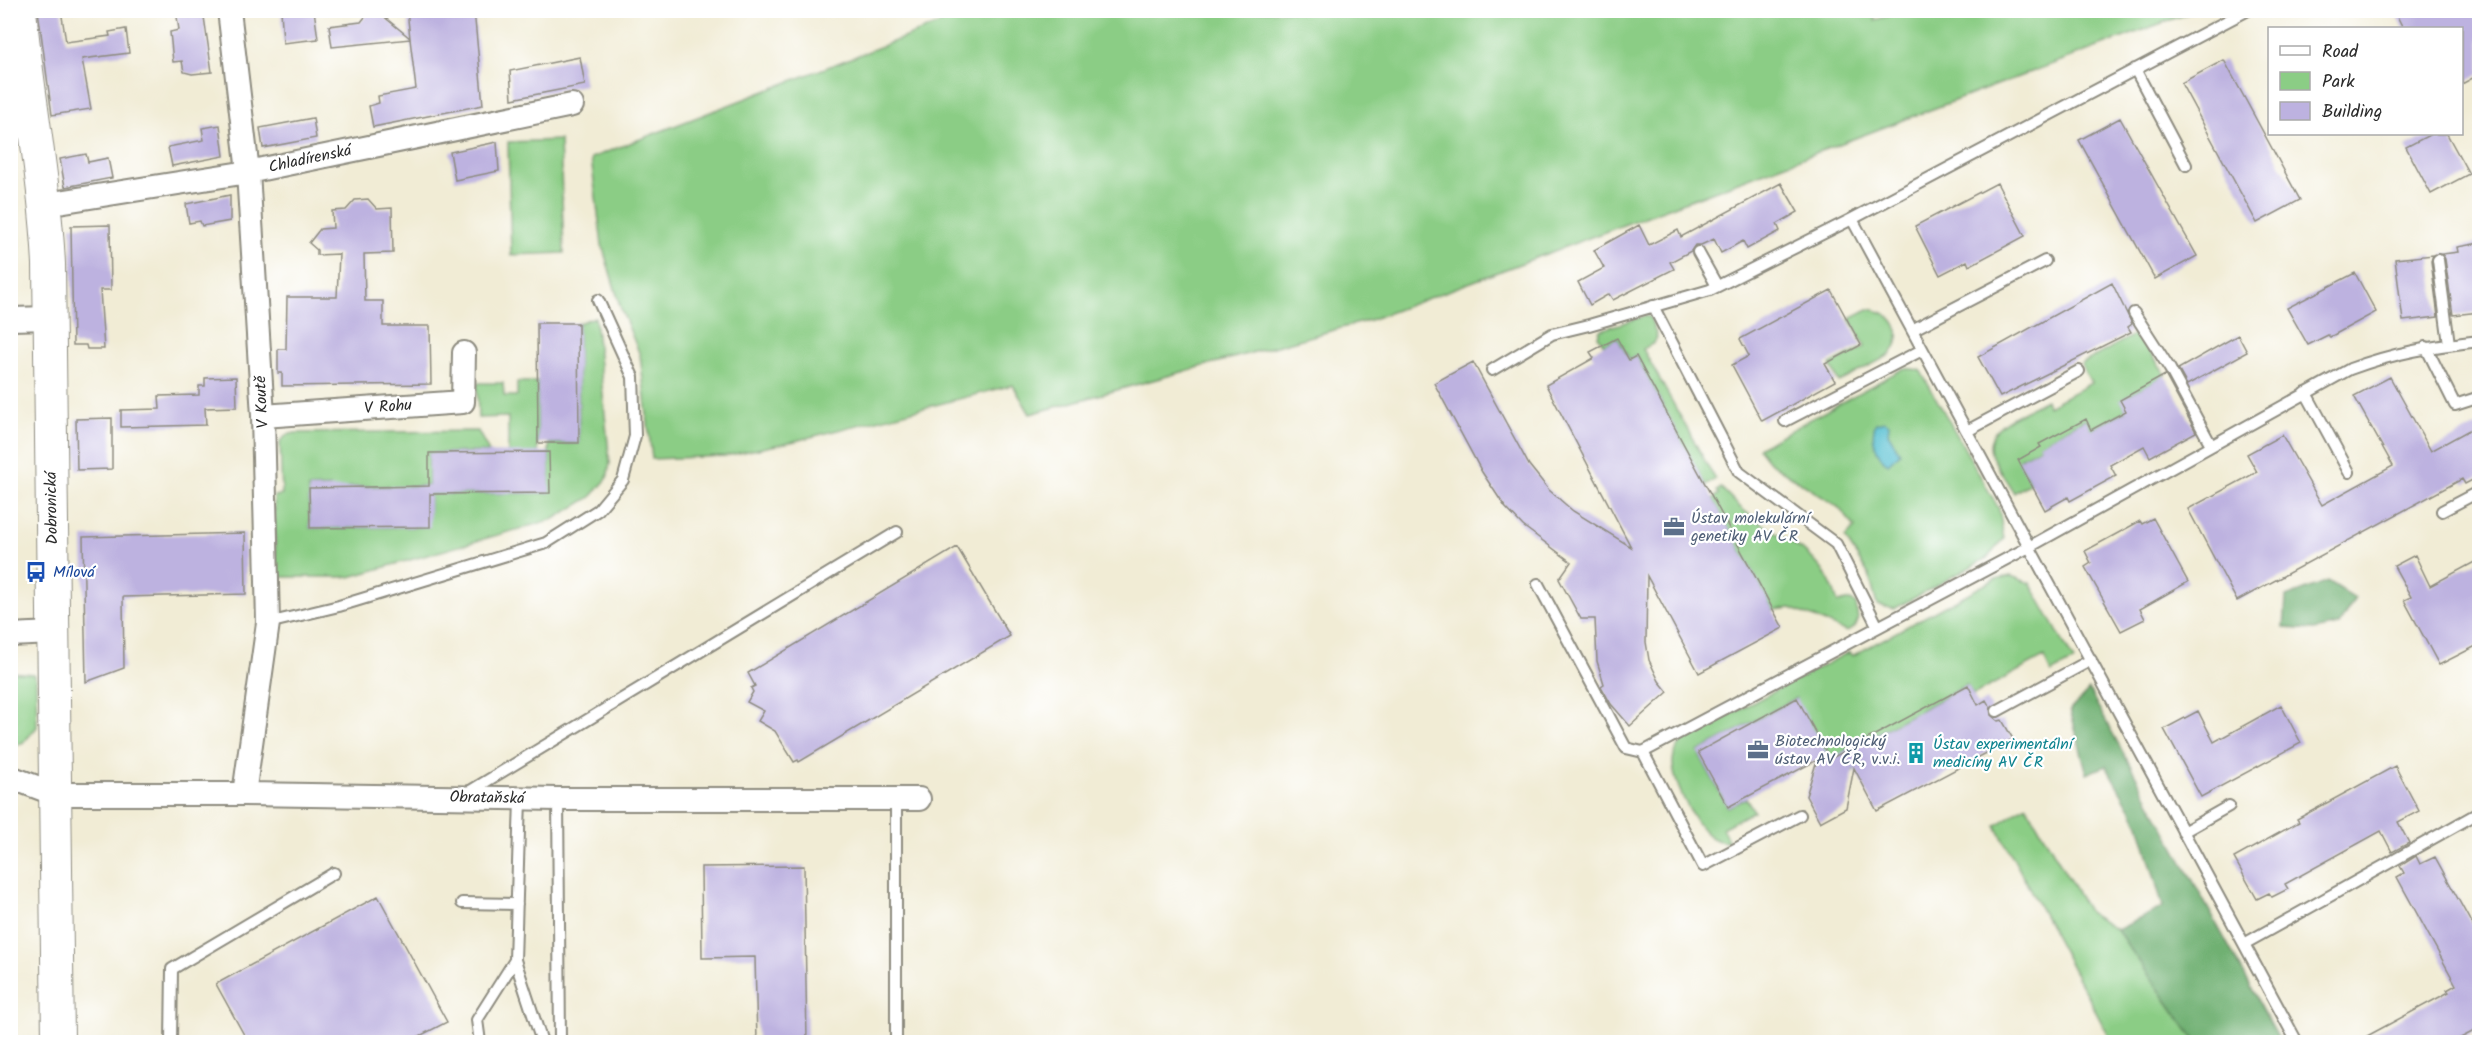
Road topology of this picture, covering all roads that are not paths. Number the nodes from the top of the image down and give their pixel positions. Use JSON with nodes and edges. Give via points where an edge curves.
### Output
{"nodes":[{"id":1,"x":20,"y":10,"type":"edge"},
{"id":2,"x":229,"y":10,"type":"edge"},
{"id":3,"x":2248,"y":10,"type":"edge"},
{"id":4,"x":18,"y":68,"type":"edge"},
{"id":5,"x":2135,"y":69,"type":"junction"},
{"id":6,"x":572,"y":105,"type":"dead end"},
{"id":7,"x":2186,"y":165,"type":"dead end"},
{"id":8,"x":248,"y":172,"type":"junction"},
{"id":9,"x":46,"y":204,"type":"junction"},
{"id":10,"x":1852,"y":219,"type":"junction"},
{"id":11,"x":1698,"y":252,"type":"dead end"},
{"id":12,"x":2438,"y":260,"type":"dead end"},
{"id":13,"x":2045,"y":261,"type":"dead end"},
{"id":14,"x":1717,"y":286,"type":"junction"},
{"id":15,"x":598,"y":300,"type":"dead end"},
{"id":16,"x":1653,"y":306,"type":"junction"},
{"id":17,"x":2134,"y":313,"type":"dead end"},
{"id":18,"x":50,"y":318,"type":"junction"},
{"id":19,"x":10,"y":319,"type":"edge"},
{"id":20,"x":1912,"y":330,"type":"junction"},
{"id":21,"x":2480,"y":341,"type":"edge"},
{"id":22,"x":2449,"y":345,"type":"junction"},
{"id":23,"x":2426,"y":347,"type":"junction"},
{"id":24,"x":1922,"y":350,"type":"junction"},
{"id":25,"x":464,"y":353,"type":"dead end"},
{"id":26,"x":1492,"y":370,"type":"dead end"},
{"id":27,"x":2079,"y":371,"type":"dead end"},
{"id":28,"x":2306,"y":393,"type":"junction"},
{"id":29,"x":2480,"y":397,"type":"edge"},
{"id":30,"x":263,"y":416,"type":"junction"},
{"id":31,"x":1785,"y":421,"type":"dead end"},
{"id":32,"x":1967,"y":431,"type":"junction"},
{"id":33,"x":2211,"y":445,"type":"junction"},
{"id":34,"x":2349,"y":472,"type":"dead end"},
{"id":35,"x":2480,"y":491,"type":"edge"},
{"id":36,"x":2442,"y":511,"type":"dead end"},
{"id":37,"x":897,"y":532,"type":"dead end"},
{"id":38,"x":2029,"y":547,"type":"junction"},
{"id":39,"x":1538,"y":584,"type":"dead end"},
{"id":40,"x":268,"y":623,"type":"junction"},
{"id":41,"x":1878,"y":627,"type":"junction"},
{"id":42,"x":53,"y":633,"type":"junction"},
{"id":43,"x":10,"y":635,"type":"edge"},
{"id":44,"x":2091,"y":660,"type":"junction"},
{"id":45,"x":1997,"y":711,"type":"dead end"},
{"id":46,"x":1643,"y":752,"type":"junction"},
{"id":47,"x":10,"y":777,"type":"edge"},
{"id":48,"x":55,"y":794,"type":"junction"},
{"id":49,"x":244,"y":794,"type":"junction"},
{"id":50,"x":459,"y":798,"type":"junction"},
{"id":51,"x":896,"y":798,"type":"junction"},
{"id":52,"x":520,"y":799,"type":"junction"},
{"id":53,"x":919,"y":799,"type":"dead end"},
{"id":54,"x":558,"y":800,"type":"junction"},
{"id":55,"x":2229,"y":806,"type":"dead end"},
{"id":56,"x":2480,"y":812,"type":"edge"},
{"id":57,"x":1800,"y":815,"type":"dead end"},
{"id":58,"x":2183,"y":832,"type":"junction"},
{"id":59,"x":334,"y":873,"type":"dead end"},
{"id":60,"x":462,"y":903,"type":"dead end"},
{"id":61,"x":517,"y":904,"type":"junction"},
{"id":62,"x":2244,"y":944,"type":"junction"},
{"id":63,"x":515,"y":960,"type":"junction"},
{"id":64,"x":58,"y":1042,"type":"edge"},
{"id":65,"x":171,"y":1042,"type":"edge"},
{"id":66,"x":480,"y":1042,"type":"edge"},
{"id":67,"x":542,"y":1042,"type":"edge"},
{"id":68,"x":560,"y":1042,"type":"edge"},
{"id":69,"x":897,"y":1042,"type":"edge"},
{"id":70,"x":2297,"y":1042,"type":"edge"}],
"edges":[{"from":1,"to":4,"type":"street","name":"Dobronická"},
{"from":2,"to":8,"type":"street","name":"V Koutě"},
{"from":3,"to":5,"type":"lane"},
{"from":4,"to":9,"type":"street","name":"Dobronická"},
{"from":5,"to":7,"type":"lane"},
{"from":5,"to":10,"type":"lane"},
{"from":6,"to":8,"type":"street","name":"Chladírenská"},
{"from":8,"to":9,"type":"street","name":"Chladírenská"},
{"from":8,"to":30,"type":"street","name":"V Koutě"},
{"from":9,"to":18,"type":"street","name":"Dobronická"},
{"from":10,"to":14,"type":"lane"},
{"from":10,"to":20,"type":"lane"},
{"from":11,"to":14,"type":"lane"},
{"from":12,"to":22,"type":"lane"},
{"from":13,"to":20,"type":"lane"},
{"from":14,"to":16,"type":"lane"},
{"from":15,"to":40,"type":"lane","via":[[633,378],[635,436],[623,480],[598,510],[546,543],[339,606]]},
{"from":16,"to":26,"type":"lane","via":[[1552,334]]},
{"from":16,"to":41,"type":"lane","via":[[1739,472],[1836,544]]},
{"from":17,"to":33,"type":"lane"},
{"from":18,"to":19,"type":"street"},
{"from":18,"to":42,"type":"street","name":"Dobronická"},
{"from":20,"to":24,"type":"lane"},
{"from":21,"to":22,"type":"lane"},
{"from":22,"to":23,"type":"lane"},
{"from":23,"to":28,"type":"lane","via":[[2349,369]]},
{"from":23,"to":29,"type":"lane","via":[[2455,405]]},
{"from":24,"to":31,"type":"lane"},
{"from":24,"to":32,"type":"lane"},
{"from":25,"to":30,"type":"street","name":"V Rohu","via":[[463,402]]},
{"from":27,"to":32,"type":"lane"},
{"from":28,"to":33,"type":"lane"},
{"from":28,"to":34,"type":"lane"},
{"from":30,"to":40,"type":"street","name":"V Koutě"},
{"from":32,"to":38,"type":"lane"},
{"from":33,"to":38,"type":"lane"},
{"from":35,"to":36,"type":"lane"},
{"from":37,"to":50,"type":"lane"},
{"from":38,"to":41,"type":"lane"},
{"from":38,"to":44,"type":"lane"},
{"from":39,"to":46,"type":"lane","via":[[1626,748]]},
{"from":40,"to":49,"type":"street","name":"V Koutě"},
{"from":41,"to":46,"type":"lane"},
{"from":42,"to":43,"type":"street"},
{"from":42,"to":48,"type":"street","name":"Dobronická"},
{"from":44,"to":45,"type":"lane"},
{"from":44,"to":58,"type":"lane"},
{"from":46,"to":57,"type":"lane","via":[[1703,866]]},
{"from":47,"to":48,"type":"street"},
{"from":48,"to":49,"type":"street","name":"Obrataňská"},
{"from":48,"to":64,"type":"street","name":"Dobronická"},
{"from":49,"to":50,"type":"street","name":"Obrataňská"},
{"from":50,"to":52,"type":"street","name":"Obrataňská"},
{"from":51,"to":53,"type":"street","name":"Obrataňská"},
{"from":51,"to":54,"type":"street","name":"Obrataňská"},
{"from":51,"to":69,"type":"lane"},
{"from":52,"to":54,"type":"street","name":"Obrataňská"},
{"from":52,"to":61,"type":"lane"},
{"from":54,"to":68,"type":"lane"},
{"from":55,"to":58,"type":"lane"},
{"from":56,"to":62,"type":"lane"},
{"from":58,"to":62,"type":"lane"},
{"from":59,"to":65,"type":"lane","via":[[172,969]]},
{"from":60,"to":61,"type":"lane"},
{"from":61,"to":63,"type":"lane"},
{"from":62,"to":70,"type":"lane"},
{"from":63,"to":66,"type":"lane","via":[[477,1020]]},
{"from":63,"to":67,"type":"lane"}]}
